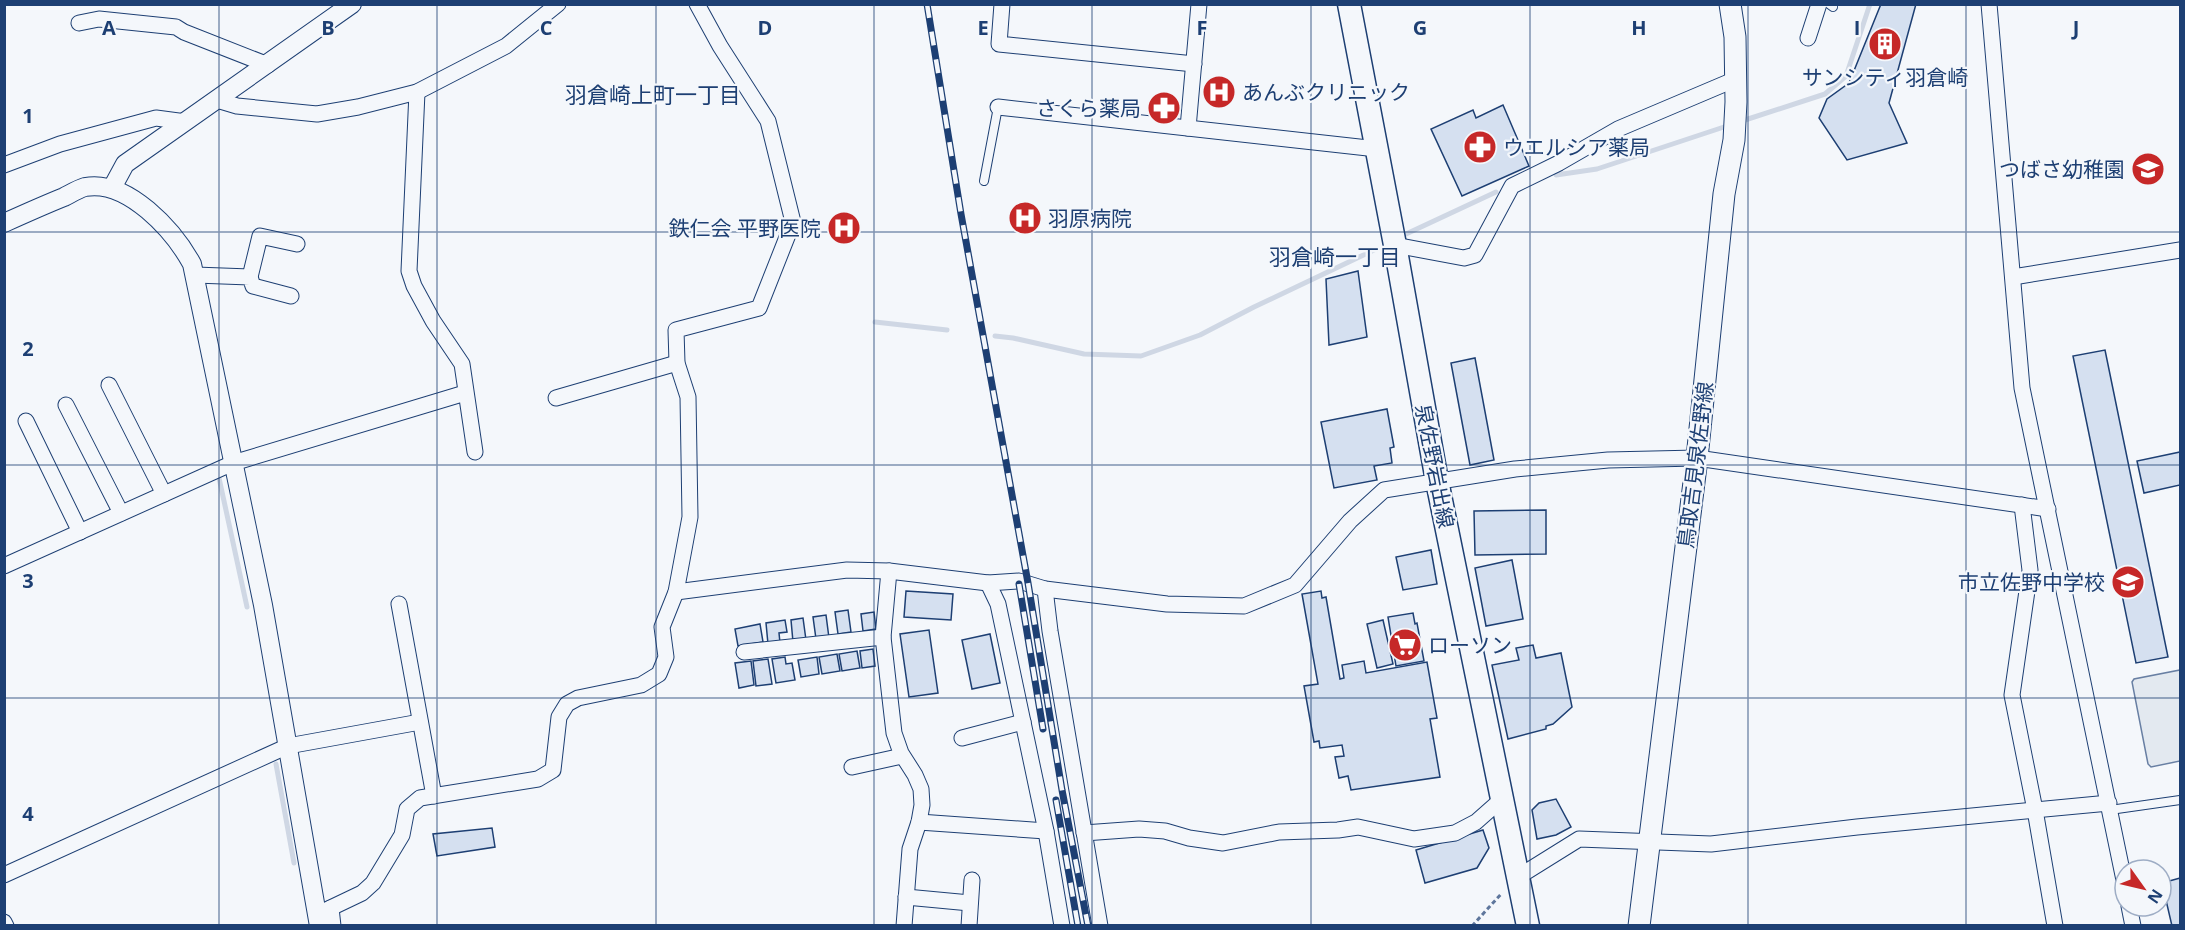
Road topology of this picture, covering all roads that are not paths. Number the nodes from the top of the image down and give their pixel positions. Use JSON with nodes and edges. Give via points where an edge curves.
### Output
{"nodes":[{"id":1,"x":351,"y":4,"type":"edge"},
{"id":2,"x":558,"y":4,"type":"edge"},
{"id":3,"x":697,"y":4,"type":"edge"},
{"id":4,"x":1002,"y":4,"type":"edge"},
{"id":5,"x":1199,"y":4,"type":"edge"},
{"id":6,"x":1349,"y":4,"type":"edge"},
{"id":7,"x":1730,"y":4,"type":"edge"},
{"id":8,"x":1989,"y":4,"type":"edge"},
{"id":9,"x":1827,"y":5,"type":"edge"},
{"id":10,"x":79,"y":23,"type":"dead end"},
{"id":11,"x":1808,"y":38,"type":"dead end"},
{"id":12,"x":268,"y":64,"type":"junction"},
{"id":13,"x":1194,"y":64,"type":"junction"},
{"id":14,"x":1736,"y":79,"type":"junction"},
{"id":15,"x":417,"y":92,"type":"junction"},
{"id":16,"x":217,"y":100,"type":"junction"},
{"id":17,"x":998,"y":106,"type":"joint"},
{"id":18,"x":186,"y":122,"type":"junction"},
{"id":19,"x":1188,"y":128,"type":"junction"},
{"id":20,"x":1377,"y":149,"type":"junction"},
{"id":21,"x":4,"y":165,"type":"edge"},
{"id":22,"x":984,"y":181,"type":"dead end"},
{"id":23,"x":111,"y":188,"type":"junction"},
{"id":24,"x":4,"y":223,"type":"edge"},
{"id":25,"x":297,"y":244,"type":"dead end"},
{"id":26,"x":1395,"y":245,"type":"junction"},
{"id":27,"x":2181,"y":250,"type":"edge"},
{"id":28,"x":195,"y":275,"type":"junction"},
{"id":29,"x":249,"y":277,"type":"junction"},
{"id":30,"x":2013,"y":277,"type":"junction"},
{"id":31,"x":291,"y":296,"type":"dead end"},
{"id":32,"x":677,"y":363,"type":"junction"},
{"id":33,"x":109,"y":385,"type":"dead end"},
{"id":34,"x":465,"y":393,"type":"junction"},
{"id":35,"x":556,"y":398,"type":"dead end"},
{"id":36,"x":66,"y":405,"type":"dead end"},
{"id":37,"x":26,"y":421,"type":"dead end"},
{"id":38,"x":475,"y":453,"type":"dead end"},
{"id":39,"x":1697,"y":458,"type":"junction"},
{"id":40,"x":233,"y":463,"type":"junction"},
{"id":41,"x":1437,"y":481,"type":"junction"},
{"id":42,"x":164,"y":494,"type":"junction"},
{"id":43,"x":2022,"y":506,"type":"junction"},
{"id":44,"x":2048,"y":510,"type":"junction"},
{"id":45,"x":121,"y":513,"type":"junction"},
{"id":46,"x":80,"y":532,"type":"junction"},
{"id":47,"x":4,"y":566,"type":"edge"},
{"id":48,"x":889,"y":571,"type":"junction"},
{"id":49,"x":988,"y":583,"type":"junction"},
{"id":50,"x":1045,"y":589,"type":"junction"},
{"id":51,"x":676,"y":592,"type":"junction"},
{"id":52,"x":399,"y":604,"type":"dead end"},
{"id":53,"x":883,"y":637,"type":"junction"},
{"id":54,"x":744,"y":652,"type":"dead end"},
{"id":55,"x":420,"y":722,"type":"junction"},
{"id":56,"x":1023,"y":722,"type":"junction"},
{"id":57,"x":962,"y":738,"type":"dead end"},
{"id":58,"x":288,"y":746,"type":"junction"},
{"id":59,"x":902,"y":756,"type":"junction"},
{"id":60,"x":852,"y":767,"type":"dead end"},
{"id":61,"x":434,"y":796,"type":"junction"},
{"id":62,"x":1502,"y":799,"type":"junction"},
{"id":63,"x":2181,"y":800,"type":"edge"},
{"id":64,"x":2110,"y":807,"type":"junction"},
{"id":65,"x":2035,"y":810,"type":"junction"},
{"id":66,"x":919,"y":822,"type":"junction"},
{"id":67,"x":1046,"y":831,"type":"junction"},
{"id":68,"x":1084,"y":833,"type":"junction"},
{"id":69,"x":1649,"y":841,"type":"junction"},
{"id":70,"x":2120,"y":858,"type":"edge"},
{"id":71,"x":4,"y":875,"type":"edge"},
{"id":72,"x":1518,"y":877,"type":"junction"},
{"id":73,"x":972,"y":880,"type":"dead end"},
{"id":74,"x":906,"y":897,"type":"junction"},
{"id":75,"x":970,"y":903,"type":"junction"},
{"id":76,"x":323,"y":916,"type":"edge"},
{"id":77,"x":333,"y":926,"type":"edge"},
{"id":78,"x":904,"y":926,"type":"edge"},
{"id":79,"x":969,"y":926,"type":"edge"},
{"id":80,"x":1062,"y":926,"type":"edge"},
{"id":81,"x":1100,"y":926,"type":"edge"},
{"id":82,"x":1528,"y":926,"type":"edge"},
{"id":83,"x":1639,"y":926,"type":"edge"},
{"id":84,"x":2055,"y":926,"type":"edge"}],
"edges":[{"from":1,"to":12,"type":"street"},
{"from":2,"to":15,"type":"street","via":[[506,46]]},
{"from":3,"to":32,"type":"street","via":[[768,121],[793,222],[759,308],[676,330]]},
{"from":4,"to":13,"type":"street","via":[[999,44]]},
{"from":5,"to":13,"type":"street"},
{"from":6,"to":20,"type":"main road","name":"泉佐野岩出線"},
{"from":7,"to":14,"type":"main road","name":"鳥取吉見泉佐野線"},
{"from":8,"to":30,"type":"street"},
{"from":9,"to":11,"type":"street"},
{"from":10,"to":12,"type":"street","via":[[99,19],[176,27]]},
{"from":12,"to":16,"type":"street"},
{"from":13,"to":19,"type":"street"},
{"from":14,"to":26,"type":"street","via":[[1618,129],[1512,186],[1475,255],[1464,258]]},
{"from":14,"to":39,"type":"main road","name":"鳥取吉見泉佐野線","via":[[1734,140],[1724,194]]},
{"from":15,"to":16,"type":"street","via":[[317,114],[237,106]]},
{"from":15,"to":34,"type":"street","via":[[409,271],[433,321],[462,364]]},
{"from":16,"to":18,"type":"street"},
{"from":17,"to":19,"type":"street"},
{"from":17,"to":22,"type":"lane"},
{"from":18,"to":21,"type":"street","via":[[156,118],[60,144]]},
{"from":18,"to":23,"type":"street","via":[[125,164]]},
{"from":19,"to":20,"type":"street"},
{"from":20,"to":26,"type":"main road","name":"泉佐野岩出線"},
{"from":23,"to":24,"type":"street","via":[[85,187]]},
{"from":23,"to":28,"type":"street","via":[[132,199],[169,229],[182,244]]},
{"from":25,"to":29,"type":"street","via":[[260,236]]},
{"from":26,"to":41,"type":"main road","name":"泉佐野岩出線"},
{"from":27,"to":30,"type":"street"},
{"from":28,"to":29,"type":"street"},
{"from":28,"to":40,"type":"street"},
{"from":29,"to":31,"type":"street","via":[[253,286]]},
{"from":30,"to":44,"type":"street","via":[[2022,388]]},
{"from":32,"to":35,"type":"street"},
{"from":32,"to":51,"type":"street","via":[[688,397],[690,517]]},
{"from":33,"to":42,"type":"street"},
{"from":34,"to":38,"type":"street"},
{"from":34,"to":40,"type":"street"},
{"from":36,"to":45,"type":"street"},
{"from":37,"to":46,"type":"street"},
{"from":39,"to":41,"type":"street","via":[[1608,460]]},
{"from":39,"to":43,"type":"street"},
{"from":39,"to":69,"type":"main road","name":"鳥取吉見泉佐野線"},
{"from":40,"to":42,"type":"street"},
{"from":40,"to":58,"type":"street"},
{"from":41,"to":50,"type":"street","via":[[1384,490],[1350,521],[1294,585],[1244,606],[1167,604]]},
{"from":41,"to":62,"type":"main road","name":"泉佐野岩出線"},
{"from":42,"to":45,"type":"street"},
{"from":43,"to":44,"type":"street"},
{"from":43,"to":65,"type":"street","via":[[2030,570],[2012,695]]},
{"from":44,"to":64,"type":"street"},
{"from":45,"to":46,"type":"street"},
{"from":46,"to":47,"type":"street"},
{"from":48,"to":49,"type":"street"},
{"from":48,"to":51,"type":"street","via":[[802,574]]},
{"from":48,"to":53,"type":"street"},
{"from":49,"to":50,"type":"street","via":[[1019,581]]},
{"from":49,"to":56,"type":"street","via":[[998,604]]},
{"from":50,"to":68,"type":"street"},
{"from":51,"to":61,"type":"street","via":[[662,627],[666,657],[659,674],[641,685],[578,698],[567,704],[559,717],[553,770],[538,778]]},
{"from":52,"to":55,"type":"street"},
{"from":53,"to":54,"type":"street"},
{"from":53,"to":59,"type":"street","via":[[894,733]]},
{"from":55,"to":58,"type":"street"},
{"from":55,"to":61,"type":"street"},
{"from":56,"to":57,"type":"street"},
{"from":56,"to":67,"type":"street"},
{"from":58,"to":71,"type":"street"},
{"from":58,"to":76,"type":"street"},
{"from":59,"to":60,"type":"street"},
{"from":59,"to":66,"type":"street","via":[[921,789]]},
{"from":61,"to":76,"type":"street","via":[[420,798],[407,810],[402,835],[373,883]]},
{"from":62,"to":68,"type":"street","via":[[1476,822],[1455,833],[1414,839],[1358,827],[1279,832],[1223,843],[1139,829]]},
{"from":62,"to":72,"type":"main road","name":"泉佐野岩出線"},
{"from":63,"to":64,"type":"lane"},
{"from":64,"to":65,"type":"street"},
{"from":64,"to":70,"type":"street"},
{"from":65,"to":69,"type":"street","via":[[1711,844]]},
{"from":65,"to":84,"type":"street"},
{"from":66,"to":67,"type":"street"},
{"from":66,"to":74,"type":"street","via":[[910,849]]},
{"from":67,"to":80,"type":"street"},
{"from":68,"to":81,"type":"street"},
{"from":69,"to":72,"type":"street","via":[[1579,839]]},
{"from":69,"to":83,"type":"main road","name":"鳥取吉見泉佐野線"},
{"from":72,"to":82,"type":"main road","name":"泉佐野岩出線"},
{"from":73,"to":75,"type":"street"},
{"from":74,"to":75,"type":"street"},
{"from":74,"to":78,"type":"street"},
{"from":75,"to":79,"type":"street"},
{"from":76,"to":77,"type":"street"}]}
